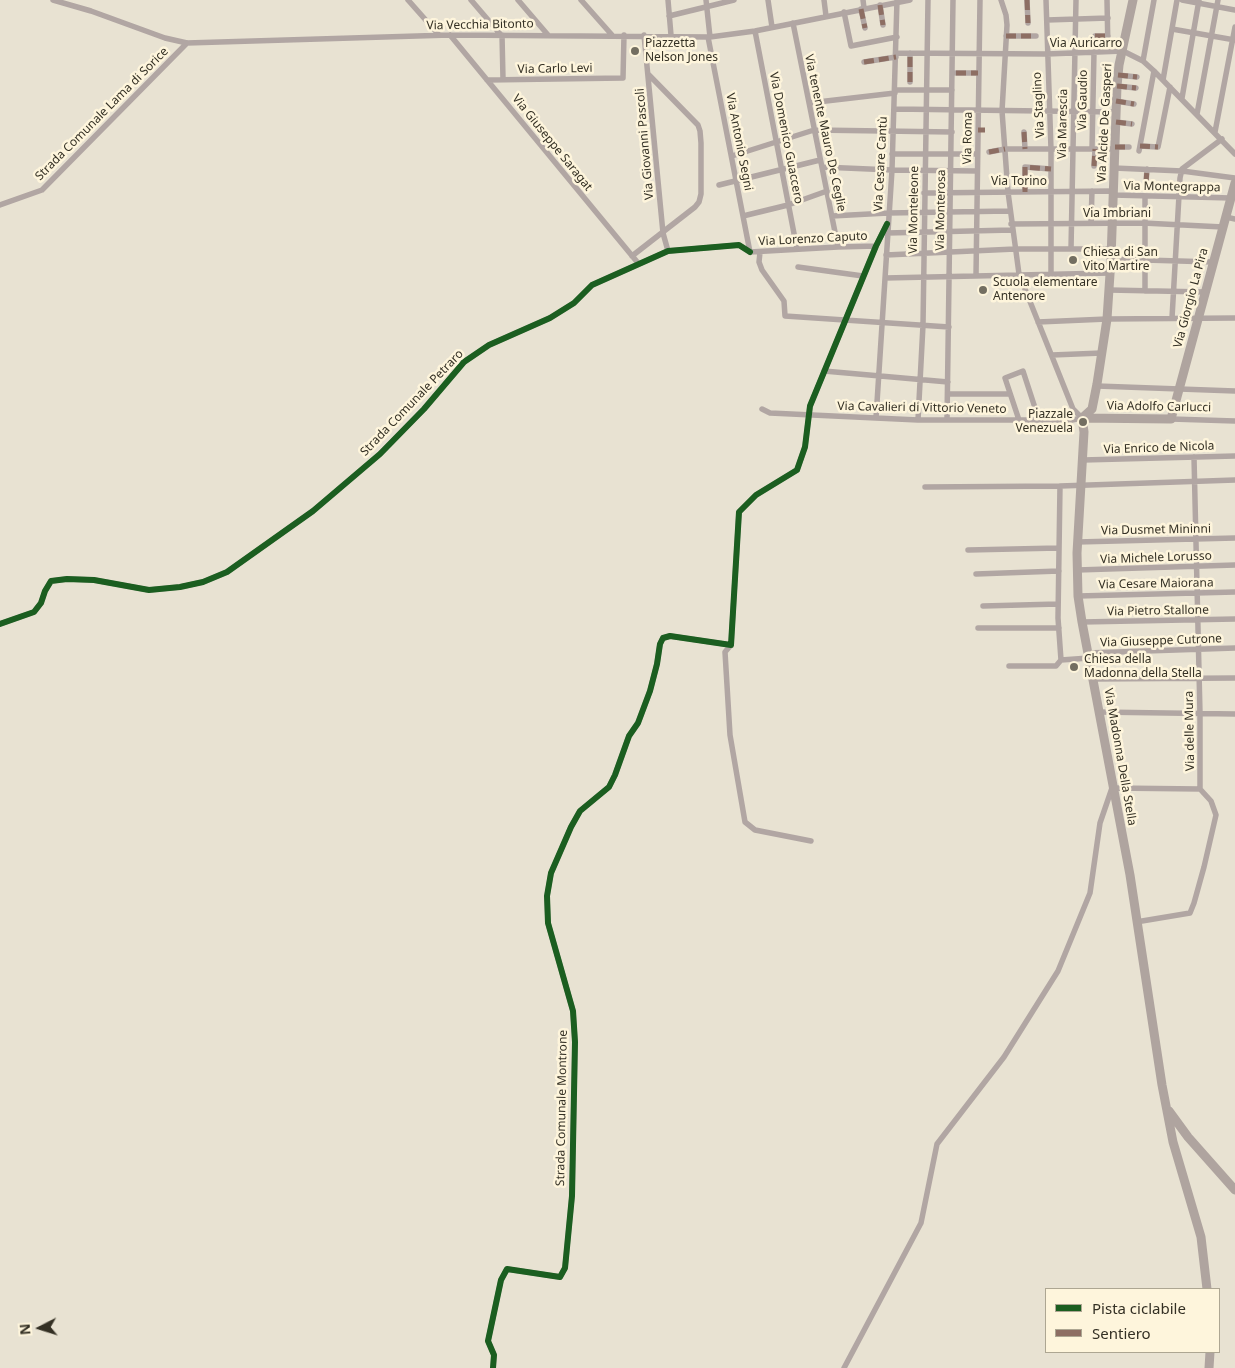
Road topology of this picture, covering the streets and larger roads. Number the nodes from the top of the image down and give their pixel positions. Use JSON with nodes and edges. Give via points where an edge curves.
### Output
{"nodes":[{"id":1,"x":54,"y":0,"type":"edge"},
{"id":2,"x":408,"y":0,"type":"edge"},
{"id":3,"x":471,"y":0,"type":"edge"},
{"id":4,"x":518,"y":0,"type":"edge"},
{"id":5,"x":581,"y":0,"type":"edge"},
{"id":6,"x":668,"y":0,"type":"edge"},
{"id":7,"x":734,"y":0,"type":"edge"},
{"id":8,"x":768,"y":0,"type":"edge"},
{"id":9,"x":824,"y":0,"type":"edge"},
{"id":10,"x":863,"y":0,"type":"edge"},
{"id":11,"x":910,"y":0,"type":"edge"},
{"id":12,"x":928,"y":0,"type":"edge"},
{"id":13,"x":953,"y":0,"type":"edge"},
{"id":14,"x":980,"y":0,"type":"edge"},
{"id":15,"x":1001,"y":0,"type":"edge"},
{"id":16,"x":1027,"y":0,"type":"edge"},
{"id":17,"x":1046,"y":0,"type":"edge"},
{"id":18,"x":1076,"y":0,"type":"edge"},
{"id":19,"x":1107,"y":0,"type":"edge"},
{"id":20,"x":1133,"y":0,"type":"edge"},
{"id":21,"x":1154,"y":0,"type":"edge"},
{"id":22,"x":1177,"y":0,"type":"edge"},
{"id":23,"x":1182,"y":0,"type":"edge"},
{"id":24,"x":897,"y":1,"type":"edge"},
{"id":25,"x":1199,"y":2,"type":"edge"},
{"id":26,"x":707,"y":3,"type":"edge"},
{"id":27,"x":1217,"y":3,"type":"edge"},
{"id":28,"x":880,"y":5,"type":"junction"},
{"id":29,"x":863,"y":9,"type":"junction"},
{"id":30,"x":1235,"y":10,"type":"edge"},
{"id":31,"x":844,"y":12,"type":"junction"},
{"id":32,"x":669,"y":16,"type":"junction"},
{"id":33,"x":826,"y":16,"type":"junction"},
{"id":34,"x":1108,"y":18,"type":"junction"},
{"id":35,"x":1047,"y":20,"type":"junction"},
{"id":36,"x":1076,"y":20,"type":"junction"},
{"id":37,"x":793,"y":23,"type":"junction"},
{"id":38,"x":1028,"y":23,"type":"dead end"},
{"id":39,"x":883,"y":25,"type":"dead end"},
{"id":40,"x":772,"y":27,"type":"junction"},
{"id":41,"x":1235,"y":27,"type":"edge"},
{"id":42,"x":865,"y":28,"type":"dead end"},
{"id":43,"x":1172,"y":29,"type":"junction"},
{"id":44,"x":755,"y":31,"type":"junction"},
{"id":45,"x":1193,"y":33,"type":"junction"},
{"id":46,"x":501,"y":34,"type":"junction"},
{"id":47,"x":439,"y":35,"type":"junction"},
{"id":48,"x":450,"y":35,"type":"junction"},
{"id":49,"x":548,"y":35,"type":"junction"},
{"id":50,"x":612,"y":35,"type":"junction"},
{"id":51,"x":624,"y":35,"type":"junction"},
{"id":52,"x":644,"y":35,"type":"junction"},
{"id":53,"x":671,"y":35,"type":"junction"},
{"id":54,"x":1006,"y":36,"type":"junction"},
{"id":55,"x":1036,"y":36,"type":"dead end"},
{"id":56,"x":1096,"y":36,"type":"dead end"},
{"id":57,"x":1108,"y":36,"type":"junction"},
{"id":58,"x":1211,"y":36,"type":"junction"},
{"id":59,"x":709,"y":37,"type":"junction"},
{"id":60,"x":897,"y":37,"type":"junction"},
{"id":61,"x":1234,"y":40,"type":"edge"},
{"id":62,"x":187,"y":43,"type":"junction"},
{"id":63,"x":1108,"y":51,"type":"junction"},
{"id":64,"x":1123,"y":51,"type":"junction"},
{"id":65,"x":978,"y":52,"type":"junction"},
{"id":66,"x":1094,"y":52,"type":"junction"},
{"id":67,"x":910,"y":53,"type":"junction"},
{"id":68,"x":927,"y":53,"type":"junction"},
{"id":69,"x":952,"y":53,"type":"junction"},
{"id":70,"x":1075,"y":53,"type":"junction"},
{"id":71,"x":1004,"y":54,"type":"junction"},
{"id":72,"x":1047,"y":54,"type":"junction"},
{"id":73,"x":896,"y":55,"type":"junction"},
{"id":74,"x":1144,"y":61,"type":"junction"},
{"id":75,"x":864,"y":62,"type":"dead end"},
{"id":76,"x":1154,"y":70,"type":"junction"},
{"id":77,"x":956,"y":73,"type":"dead end"},
{"id":78,"x":978,"y":73,"type":"junction"},
{"id":79,"x":648,"y":74,"type":"junction"},
{"id":80,"x":1118,"y":75,"type":"junction"},
{"id":81,"x":1137,"y":77,"type":"dead end"},
{"id":82,"x":487,"y":80,"type":"junction"},
{"id":83,"x":503,"y":80,"type":"junction"},
{"id":84,"x":1163,"y":80,"type":"junction"},
{"id":85,"x":910,"y":82,"type":"dead end"},
{"id":86,"x":1117,"y":86,"type":"junction"},
{"id":87,"x":1170,"y":87,"type":"junction"},
{"id":88,"x":1136,"y":88,"type":"dead end"},
{"id":89,"x":926,"y":90,"type":"junction"},
{"id":90,"x":952,"y":90,"type":"junction"},
{"id":91,"x":895,"y":92,"type":"junction"},
{"id":92,"x":1182,"y":98,"type":"junction"},
{"id":93,"x":1116,"y":100,"type":"junction"},
{"id":94,"x":809,"y":103,"type":"junction"},
{"id":95,"x":1134,"y":104,"type":"dead end"},
{"id":96,"x":894,"y":109,"type":"junction"},
{"id":97,"x":926,"y":110,"type":"junction"},
{"id":98,"x":952,"y":110,"type":"junction"},
{"id":99,"x":978,"y":111,"type":"junction"},
{"id":100,"x":1002,"y":111,"type":"junction"},
{"id":101,"x":1049,"y":112,"type":"junction"},
{"id":102,"x":1074,"y":112,"type":"junction"},
{"id":103,"x":1092,"y":112,"type":"junction"},
{"id":104,"x":1116,"y":112,"type":"junction"},
{"id":105,"x":1197,"y":114,"type":"junction"},
{"id":106,"x":1116,"y":122,"type":"junction"},
{"id":107,"x":1132,"y":124,"type":"dead end"},
{"id":108,"x":814,"y":130,"type":"junction"},
{"id":109,"x":978,"y":130,"type":"junction"},
{"id":110,"x":986,"y":130,"type":"dead end"},
{"id":111,"x":893,"y":131,"type":"junction"},
{"id":112,"x":926,"y":132,"type":"junction"},
{"id":113,"x":952,"y":132,"type":"junction"},
{"id":114,"x":1024,"y":132,"type":"dead end"},
{"id":115,"x":1215,"y":132,"type":"junction"},
{"id":116,"x":1222,"y":139,"type":"junction"},
{"id":117,"x":776,"y":143,"type":"junction"},
{"id":118,"x":1129,"y":147,"type":"dead end"},
{"id":119,"x":1115,"y":148,"type":"junction"},
{"id":120,"x":1005,"y":149,"type":"junction"},
{"id":121,"x":1025,"y":149,"type":"junction"},
{"id":122,"x":1051,"y":149,"type":"junction"},
{"id":123,"x":1072,"y":149,"type":"junction"},
{"id":124,"x":1093,"y":149,"type":"junction"},
{"id":125,"x":989,"y":152,"type":"dead end"},
{"id":126,"x":892,"y":154,"type":"junction"},
{"id":127,"x":925,"y":154,"type":"junction"},
{"id":128,"x":951,"y":154,"type":"junction"},
{"id":129,"x":978,"y":154,"type":"junction"},
{"id":130,"x":1235,"y":154,"type":"edge"},
{"id":131,"x":732,"y":156,"type":"junction"},
{"id":132,"x":821,"y":164,"type":"junction"},
{"id":133,"x":1094,"y":166,"type":"dead end"},
{"id":134,"x":1051,"y":168,"type":"junction"},
{"id":135,"x":1114,"y":168,"type":"junction"},
{"id":136,"x":1147,"y":169,"type":"junction"},
{"id":137,"x":782,"y":170,"type":"junction"},
{"id":138,"x":892,"y":170,"type":"junction"},
{"id":139,"x":925,"y":170,"type":"junction"},
{"id":140,"x":951,"y":170,"type":"junction"},
{"id":141,"x":977,"y":171,"type":"junction"},
{"id":142,"x":1182,"y":171,"type":"junction"},
{"id":143,"x":1235,"y":178,"type":"edge"},
{"id":144,"x":736,"y":181,"type":"junction"},
{"id":145,"x":1146,"y":183,"type":"dead end"},
{"id":146,"x":1235,"y":183,"type":"edge"},
{"id":147,"x":719,"y":185,"type":"dead end"},
{"id":148,"x":827,"y":191,"type":"junction"},
{"id":149,"x":1052,"y":191,"type":"junction"},
{"id":150,"x":1072,"y":191,"type":"junction"},
{"id":151,"x":1092,"y":191,"type":"junction"},
{"id":152,"x":977,"y":192,"type":"junction"},
{"id":153,"x":1008,"y":192,"type":"junction"},
{"id":154,"x":1025,"y":192,"type":"junction"},
{"id":155,"x":924,"y":193,"type":"junction"},
{"id":156,"x":951,"y":193,"type":"junction"},
{"id":157,"x":1113,"y":193,"type":"junction"},
{"id":158,"x":1145,"y":196,"type":"junction"},
{"id":159,"x":1179,"y":196,"type":"junction"},
{"id":160,"x":1230,"y":198,"type":"junction"},
{"id":161,"x":0,"y":205,"type":"edge"},
{"id":162,"x":788,"y":205,"type":"junction"},
{"id":163,"x":976,"y":211,"type":"junction"},
{"id":164,"x":1010,"y":211,"type":"junction"},
{"id":165,"x":924,"y":212,"type":"junction"},
{"id":166,"x":951,"y":212,"type":"junction"},
{"id":167,"x":888,"y":213,"type":"junction"},
{"id":168,"x":743,"y":216,"type":"junction"},
{"id":169,"x":832,"y":216,"type":"junction"},
{"id":170,"x":1230,"y":218,"type":"edge"},
{"id":171,"x":1091,"y":223,"type":"junction"},
{"id":172,"x":1112,"y":223,"type":"junction"},
{"id":173,"x":888,"y":224,"type":"junction"},
{"id":174,"x":1052,"y":224,"type":"junction"},
{"id":175,"x":1071,"y":224,"type":"junction"},
{"id":176,"x":1145,"y":224,"type":"junction"},
{"id":177,"x":1178,"y":225,"type":"junction"},
{"id":178,"x":1012,"y":227,"type":"junction"},
{"id":179,"x":1223,"y":227,"type":"junction"},
{"id":180,"x":951,"y":231,"type":"junction"},
{"id":181,"x":976,"y":231,"type":"junction"},
{"id":182,"x":663,"y":232,"type":"junction"},
{"id":183,"x":924,"y":232,"type":"junction"},
{"id":184,"x":887,"y":233,"type":"junction"},
{"id":185,"x":876,"y":246,"type":"junction"},
{"id":186,"x":838,"y":247,"type":"junction"},
{"id":187,"x":797,"y":249,"type":"junction"},
{"id":188,"x":1015,"y":249,"type":"junction"},
{"id":189,"x":1051,"y":249,"type":"junction"},
{"id":190,"x":1071,"y":249,"type":"junction"},
{"id":191,"x":1112,"y":249,"type":"junction"},
{"id":192,"x":668,"y":251,"type":"junction"},
{"id":193,"x":976,"y":251,"type":"junction"},
{"id":194,"x":750,"y":252,"type":"junction"},
{"id":195,"x":760,"y":252,"type":"junction"},
{"id":196,"x":950,"y":252,"type":"junction"},
{"id":197,"x":923,"y":253,"type":"junction"},
{"id":198,"x":886,"y":255,"type":"junction"},
{"id":199,"x":632,"y":256,"type":"junction"},
{"id":200,"x":1111,"y":259,"type":"junction"},
{"id":201,"x":1145,"y":260,"type":"junction"},
{"id":202,"x":1176,"y":261,"type":"junction"},
{"id":203,"x":1213,"y":262,"type":"junction"},
{"id":204,"x":638,"y":263,"type":"junction"},
{"id":205,"x":798,"y":267,"type":"dead end"},
{"id":206,"x":1110,"y":272,"type":"junction"},
{"id":207,"x":1019,"y":274,"type":"junction"},
{"id":208,"x":1051,"y":274,"type":"junction"},
{"id":209,"x":864,"y":276,"type":"junction"},
{"id":210,"x":950,"y":276,"type":"junction"},
{"id":211,"x":976,"y":276,"type":"junction"},
{"id":212,"x":923,"y":277,"type":"junction"},
{"id":213,"x":885,"y":278,"type":"junction"},
{"id":214,"x":1109,"y":290,"type":"junction"},
{"id":215,"x":1145,"y":291,"type":"junction"},
{"id":216,"x":1174,"y":292,"type":"junction"},
{"id":217,"x":1206,"y":292,"type":"junction"},
{"id":218,"x":1172,"y":318,"type":"junction"},
{"id":219,"x":1199,"y":318,"type":"junction"},
{"id":220,"x":1235,"y":318,"type":"edge"},
{"id":221,"x":1107,"y":319,"type":"junction"},
{"id":222,"x":845,"y":320,"type":"junction"},
{"id":223,"x":1038,"y":322,"type":"junction"},
{"id":224,"x":882,"y":323,"type":"junction"},
{"id":225,"x":922,"y":325,"type":"junction"},
{"id":226,"x":949,"y":327,"type":"junction"},
{"id":227,"x":1102,"y":353,"type":"junction"},
{"id":228,"x":1052,"y":355,"type":"junction"},
{"id":229,"x":824,"y":371,"type":"junction"},
{"id":230,"x":879,"y":376,"type":"junction"},
{"id":231,"x":920,"y":380,"type":"junction"},
{"id":232,"x":948,"y":382,"type":"junction"},
{"id":233,"x":1097,"y":386,"type":"junction"},
{"id":234,"x":1180,"y":389,"type":"junction"},
{"id":235,"x":1235,"y":390,"type":"edge"},
{"id":236,"x":948,"y":394,"type":"junction"},
{"id":237,"x":1010,"y":394,"type":"junction"},
{"id":238,"x":762,"y":409,"type":"dead end"},
{"id":239,"x":808,"y":414,"type":"junction"},
{"id":240,"x":876,"y":418,"type":"junction"},
{"id":241,"x":1082,"y":418,"type":"junction"},
{"id":242,"x":1171,"y":419,"type":"junction"},
{"id":243,"x":918,"y":420,"type":"junction"},
{"id":244,"x":947,"y":420,"type":"junction"},
{"id":245,"x":1019,"y":420,"type":"junction"},
{"id":246,"x":1039,"y":420,"type":"junction"},
{"id":247,"x":1235,"y":421,"type":"edge"},
{"id":248,"x":1194,"y":456,"type":"junction"},
{"id":249,"x":1235,"y":456,"type":"edge"},
{"id":250,"x":1083,"y":460,"type":"junction"},
{"id":251,"x":1235,"y":480,"type":"edge"},
{"id":252,"x":1194,"y":482,"type":"junction"},
{"id":253,"x":1081,"y":485,"type":"junction"},
{"id":254,"x":1060,"y":486,"type":"junction"},
{"id":255,"x":925,"y":487,"type":"dead end"},
{"id":256,"x":1195,"y":538,"type":"junction"},
{"id":257,"x":1235,"y":538,"type":"edge"},
{"id":258,"x":1077,"y":542,"type":"junction"},
{"id":259,"x":1059,"y":548,"type":"junction"},
{"id":260,"x":968,"y":550,"type":"dead end"},
{"id":261,"x":1235,"y":565,"type":"edge"},
{"id":262,"x":1196,"y":566,"type":"junction"},
{"id":263,"x":1077,"y":570,"type":"junction"},
{"id":264,"x":1058,"y":571,"type":"junction"},
{"id":265,"x":976,"y":574,"type":"dead end"},
{"id":266,"x":1235,"y":592,"type":"edge"},
{"id":267,"x":1197,"y":593,"type":"junction"},
{"id":268,"x":1078,"y":596,"type":"junction"},
{"id":269,"x":1058,"y":604,"type":"junction"},
{"id":270,"x":983,"y":606,"type":"dead end"},
{"id":271,"x":1235,"y":619,"type":"edge"},
{"id":272,"x":1197,"y":620,"type":"junction"},
{"id":273,"x":1082,"y":622,"type":"junction"},
{"id":274,"x":0,"y":624,"type":"edge"},
{"id":275,"x":978,"y":628,"type":"dead end"},
{"id":276,"x":1059,"y":628,"type":"junction"},
{"id":277,"x":731,"y":645,"type":"junction"},
{"id":278,"x":1235,"y":648,"type":"edge"},
{"id":279,"x":1198,"y":649,"type":"junction"},
{"id":280,"x":1088,"y":655,"type":"junction"},
{"id":281,"x":1061,"y":660,"type":"junction"},
{"id":282,"x":1009,"y":666,"type":"dead end"},
{"id":283,"x":1199,"y":678,"type":"junction"},
{"id":284,"x":1235,"y":678,"type":"edge"},
{"id":285,"x":1093,"y":679,"type":"junction"},
{"id":286,"x":1098,"y":712,"type":"junction"},
{"id":287,"x":1200,"y":714,"type":"junction"},
{"id":288,"x":1235,"y":714,"type":"edge"},
{"id":289,"x":1112,"y":788,"type":"junction"},
{"id":290,"x":1200,"y":789,"type":"junction"},
{"id":291,"x":811,"y":841,"type":"dead end"},
{"id":292,"x":1136,"y":922,"type":"junction"},
{"id":293,"x":1166,"y":1107,"type":"junction"},
{"id":294,"x":1235,"y":1190,"type":"edge"},
{"id":295,"x":1207,"y":1288,"type":"edge"},
{"id":296,"x":1210,"y":1353,"type":"edge"},
{"id":297,"x":493,"y":1368,"type":"edge"},
{"id":298,"x":844,"y":1368,"type":"edge"},
{"id":299,"x":1208,"y":1368,"type":"edge"}],
"edges":[{"from":1,"to":62,"type":"street","name":"Via Vecchia Bitonto"},
{"from":2,"to":47,"type":"street"},
{"from":3,"to":46,"type":"street"},
{"from":4,"to":49,"type":"street"},
{"from":5,"to":50,"type":"street"},
{"from":6,"to":32,"type":"street"},
{"from":7,"to":26,"type":"street"},
{"from":8,"to":40,"type":"street"},
{"from":9,"to":33,"type":"street"},
{"from":10,"to":29,"type":"street"},
{"from":11,"to":24,"type":"street","name":"Via Vecchia Bitonto"},
{"from":12,"to":68,"type":"street","name":"Via Monteleone"},
{"from":13,"to":69,"type":"street","name":"Via Monterosa"},
{"from":14,"to":65,"type":"street","name":"Via Roma"},
{"from":15,"to":54,"type":"street","via":[[1006,14]]},
{"from":16,"to":38,"type":"street"},
{"from":17,"to":35,"type":"street","name":"Via Staglino"},
{"from":18,"to":36,"type":"street","name":"Via Marescia"},
{"from":19,"to":34,"type":"street"},
{"from":20,"to":64,"type":"street","name":"Via Alcide De Gasperi"},
{"from":21,"to":74,"type":"street"},
{"from":22,"to":43,"type":"street"},
{"from":23,"to":25,"type":"street"},
{"from":24,"to":28,"type":"street","name":"Via Vecchia Bitonto"},
{"from":24,"to":60,"type":"street","name":"Via Cesare Cantù"},
{"from":25,"to":27,"type":"street"},
{"from":25,"to":45,"type":"street"},
{"from":26,"to":32,"type":"street"},
{"from":26,"to":59,"type":"street","name":"Via Antonio Segni"},
{"from":27,"to":30,"type":"street"},
{"from":27,"to":58,"type":"street"},
{"from":28,"to":29,"type":"street","name":"Via Vecchia Bitonto"},
{"from":28,"to":39,"type":"street"},
{"from":29,"to":31,"type":"street","name":"Via Vecchia Bitonto"},
{"from":29,"to":42,"type":"street"},
{"from":31,"to":33,"type":"street","name":"Via Vecchia Bitonto"},
{"from":31,"to":60,"type":"street","via":[[851,46]]},
{"from":32,"to":53,"type":"street"},
{"from":33,"to":37,"type":"street","name":"Via Vecchia Bitonto"},
{"from":34,"to":36,"type":"street"},
{"from":34,"to":57,"type":"street"},
{"from":35,"to":36,"type":"street"},
{"from":35,"to":72,"type":"street","name":"Via Staglino"},
{"from":36,"to":70,"type":"street","name":"Via Marescia"},
{"from":37,"to":40,"type":"street","name":"Via Vecchia Bitonto"},
{"from":37,"to":94,"type":"street","name":"Via tenente Mauro De Ceglie"},
{"from":40,"to":44,"type":"street","name":"Via Vecchia Bitonto"},
{"from":41,"to":61,"type":"street"},
{"from":43,"to":45,"type":"street"},
{"from":43,"to":84,"type":"street"},
{"from":44,"to":59,"type":"street","name":"Via Vecchia Bitonto"},
{"from":44,"to":117,"type":"street","name":"Via Domenico Guaccero"},
{"from":45,"to":58,"type":"street"},
{"from":45,"to":92,"type":"street"},
{"from":46,"to":48,"type":"street","name":"Via Vecchia Bitonto"},
{"from":46,"to":49,"type":"street","name":"Via Vecchia Bitonto"},
{"from":46,"to":83,"type":"street"},
{"from":47,"to":48,"type":"street","name":"Via Vecchia Bitonto"},
{"from":47,"to":62,"type":"street","name":"Via Vecchia Bitonto"},
{"from":48,"to":82,"type":"street","name":"Via Giuseppe Saragat"},
{"from":49,"to":50,"type":"street","name":"Via Vecchia Bitonto"},
{"from":50,"to":51,"type":"street","name":"Via Vecchia Bitonto"},
{"from":51,"to":52,"type":"street","name":"Via Vecchia Bitonto"},
{"from":51,"to":83,"type":"street","name":"Via Carlo Levi","via":[[623,78]]},
{"from":52,"to":53,"type":"street","name":"Via Vecchia Bitonto"},
{"from":52,"to":79,"type":"street","name":"Via Giovanni Pascoli"},
{"from":53,"to":59,"type":"street","name":"Via Vecchia Bitonto"},
{"from":54,"to":55,"type":"street"},
{"from":54,"to":71,"type":"street"},
{"from":56,"to":57,"type":"street"},
{"from":57,"to":63,"type":"street"},
{"from":58,"to":61,"type":"street"},
{"from":58,"to":105,"type":"street"},
{"from":59,"to":131,"type":"street","name":"Via Antonio Segni"},
{"from":60,"to":73,"type":"street","name":"Via Cesare Cantù"},
{"from":61,"to":115,"type":"street"},
{"from":62,"to":161,"type":"street","name":"Strada Comunale Lama di Sorice","via":[[42,190]]},
{"from":63,"to":64,"type":"street","name":"Via Auricarro"},
{"from":63,"to":66,"type":"street","name":"Via Auricarro"},
{"from":64,"to":74,"type":"street","name":"Via Auricarro"},
{"from":64,"to":80,"type":"street","name":"Via Alcide De Gasperi"},
{"from":65,"to":69,"type":"street","name":"Via Auricarro"},
{"from":65,"to":71,"type":"street","name":"Via Auricarro"},
{"from":65,"to":78,"type":"street","name":"Via Roma"},
{"from":66,"to":70,"type":"street","name":"Via Auricarro"},
{"from":66,"to":103,"type":"street","name":"Via Gaudio"},
{"from":67,"to":68,"type":"street","name":"Via Auricarro"},
{"from":67,"to":73,"type":"street","name":"Via Auricarro"},
{"from":67,"to":85,"type":"street"},
{"from":68,"to":69,"type":"street","name":"Via Auricarro"},
{"from":68,"to":89,"type":"street","name":"Via Monteleone"},
{"from":69,"to":90,"type":"street","name":"Via Monterosa"},
{"from":70,"to":72,"type":"street","name":"Via Auricarro"},
{"from":70,"to":102,"type":"street","name":"Via Marescia"},
{"from":71,"to":72,"type":"street","name":"Via Auricarro"},
{"from":71,"to":100,"type":"street"},
{"from":72,"to":101,"type":"street","name":"Via Staglino"},
{"from":73,"to":75,"type":"street","name":"Via Auricarro"},
{"from":73,"to":91,"type":"street","name":"Via Cesare Cantù"},
{"from":74,"to":76,"type":"street","name":"Via Auricarro"},
{"from":76,"to":84,"type":"street","name":"Via Auricarro"},
{"from":76,"to":87,"type":"street","via":[[1140,148],[1158,147]]},
{"from":77,"to":78,"type":"street"},
{"from":78,"to":99,"type":"street","name":"Via Roma"},
{"from":79,"to":182,"type":"street","name":"Via Giovanni Pascoli"},
{"from":79,"to":182,"type":"street","via":[[698,125],[700,131],[699,202]]},
{"from":80,"to":81,"type":"street"},
{"from":80,"to":86,"type":"street","name":"Via Alcide De Gasperi"},
{"from":82,"to":83,"type":"street","name":"Via Carlo Levi"},
{"from":82,"to":199,"type":"street","name":"Via Giuseppe Saragat"},
{"from":84,"to":87,"type":"street","name":"Via Auricarro"},
{"from":86,"to":88,"type":"street"},
{"from":86,"to":93,"type":"street","name":"Via Alcide De Gasperi"},
{"from":87,"to":92,"type":"street","name":"Via Auricarro"},
{"from":89,"to":90,"type":"street"},
{"from":89,"to":91,"type":"street"},
{"from":89,"to":97,"type":"street","name":"Via Monteleone"},
{"from":90,"to":98,"type":"street","name":"Via Monterosa"},
{"from":91,"to":94,"type":"street"},
{"from":91,"to":96,"type":"street","name":"Via Cesare Cantù"},
{"from":92,"to":105,"type":"street","name":"Via Auricarro"},
{"from":93,"to":95,"type":"street"},
{"from":93,"to":104,"type":"street","name":"Via Alcide De Gasperi"},
{"from":94,"to":108,"type":"street","name":"Via tenente Mauro De Ceglie"},
{"from":96,"to":97,"type":"street"},
{"from":96,"to":111,"type":"street","name":"Via Cesare Cantù"},
{"from":97,"to":98,"type":"street"},
{"from":97,"to":112,"type":"street","name":"Via Monteleone"},
{"from":98,"to":99,"type":"street"},
{"from":98,"to":113,"type":"street","name":"Via Monterosa"},
{"from":99,"to":100,"type":"street"},
{"from":99,"to":109,"type":"street","name":"Via Roma"},
{"from":100,"to":101,"type":"street"},
{"from":100,"to":120,"type":"street"},
{"from":101,"to":102,"type":"street"},
{"from":101,"to":122,"type":"street","name":"Via Staglino"},
{"from":102,"to":103,"type":"street"},
{"from":102,"to":123,"type":"street","name":"Via Marescia"},
{"from":103,"to":104,"type":"street"},
{"from":103,"to":124,"type":"street","name":"Via Gaudio"},
{"from":104,"to":106,"type":"street","name":"Via Alcide De Gasperi"},
{"from":105,"to":115,"type":"street","name":"Via Auricarro"},
{"from":106,"to":107,"type":"street"},
{"from":106,"to":119,"type":"street","name":"Via Alcide De Gasperi"},
{"from":108,"to":111,"type":"street"},
{"from":108,"to":117,"type":"street"},
{"from":108,"to":132,"type":"street","name":"Via tenente Mauro De Ceglie"},
{"from":109,"to":110,"type":"street"},
{"from":109,"to":129,"type":"street","name":"Via Roma"},
{"from":111,"to":112,"type":"street"},
{"from":111,"to":126,"type":"street","name":"Via Cesare Cantù"},
{"from":112,"to":113,"type":"street"},
{"from":112,"to":127,"type":"street","name":"Via Monteleone"},
{"from":113,"to":128,"type":"street","name":"Via Monterosa"},
{"from":114,"to":121,"type":"street"},
{"from":115,"to":116,"type":"street","name":"Via Auricarro"},
{"from":116,"to":130,"type":"street","name":"Via Auricarro"},
{"from":116,"to":142,"type":"street"},
{"from":117,"to":131,"type":"street"},
{"from":117,"to":137,"type":"street","name":"Via Domenico Guaccero"},
{"from":118,"to":119,"type":"street"},
{"from":119,"to":124,"type":"street"},
{"from":119,"to":135,"type":"street","name":"Via Alcide De Gasperi"},
{"from":120,"to":121,"type":"street"},
{"from":120,"to":125,"type":"street"},
{"from":120,"to":153,"type":"street"},
{"from":121,"to":122,"type":"street"},
{"from":122,"to":123,"type":"street"},
{"from":122,"to":134,"type":"street","name":"Via Staglino"},
{"from":123,"to":124,"type":"street"},
{"from":123,"to":150,"type":"street","name":"Via Marescia"},
{"from":124,"to":133,"type":"street","name":"Via Gaudio"},
{"from":126,"to":127,"type":"street"},
{"from":126,"to":138,"type":"street","name":"Via Cesare Cantù"},
{"from":127,"to":128,"type":"street"},
{"from":127,"to":139,"type":"street","name":"Via Monteleone"},
{"from":128,"to":129,"type":"street"},
{"from":128,"to":140,"type":"street","name":"Via Monterosa"},
{"from":129,"to":141,"type":"street","name":"Via Roma"},
{"from":131,"to":144,"type":"street","name":"Via Antonio Segni"},
{"from":132,"to":137,"type":"street"},
{"from":132,"to":138,"type":"street"},
{"from":132,"to":148,"type":"street","name":"Via tenente Mauro De Ceglie"},
{"from":134,"to":149,"type":"street","name":"Via Staglino"},
{"from":134,"to":154,"type":"street","via":[[1025,168]]},
{"from":135,"to":136,"type":"street"},
{"from":135,"to":157,"type":"street","name":"Via Alcide De Gasperi"},
{"from":136,"to":142,"type":"street"},
{"from":136,"to":145,"type":"street"},
{"from":137,"to":144,"type":"street"},
{"from":137,"to":162,"type":"street","name":"Via Domenico Guaccero"},
{"from":138,"to":139,"type":"street"},
{"from":138,"to":167,"type":"street","name":"Via Cesare Cantù"},
{"from":139,"to":140,"type":"street"},
{"from":139,"to":155,"type":"street","name":"Via Monteleone"},
{"from":140,"to":141,"type":"street"},
{"from":140,"to":156,"type":"street","name":"Via Monterosa"},
{"from":141,"to":152,"type":"street","name":"Via Roma"},
{"from":142,"to":143,"type":"street"},
{"from":142,"to":159,"type":"street"},
{"from":144,"to":147,"type":"street"},
{"from":144,"to":168,"type":"street","name":"Via Antonio Segni"},
{"from":146,"to":160,"type":"street","name":"Via Giorgio La Pira"},
{"from":148,"to":162,"type":"street"},
{"from":148,"to":169,"type":"street","name":"Via tenente Mauro De Ceglie"},
{"from":149,"to":150,"type":"street","name":"Via Torino"},
{"from":149,"to":154,"type":"street","name":"Via Torino"},
{"from":149,"to":174,"type":"street","name":"Via Staglino"},
{"from":150,"to":151,"type":"street","name":"Via Torino"},
{"from":150,"to":175,"type":"street","name":"Via Marescia"},
{"from":151,"to":157,"type":"street","name":"Via Torino"},
{"from":151,"to":171,"type":"street"},
{"from":152,"to":153,"type":"street","name":"Via Torino"},
{"from":152,"to":156,"type":"street","name":"Via Torino"},
{"from":152,"to":163,"type":"street","name":"Via Roma"},
{"from":153,"to":154,"type":"street","name":"Via Torino"},
{"from":153,"to":164,"type":"street"},
{"from":155,"to":156,"type":"street","name":"Via Torino"},
{"from":155,"to":165,"type":"street","name":"Via Monteleone"},
{"from":156,"to":166,"type":"street","name":"Via Monterosa"},
{"from":157,"to":158,"type":"street","name":"Via Montegrappa"},
{"from":157,"to":172,"type":"street","name":"Via Alcide De Gasperi"},
{"from":158,"to":159,"type":"street","name":"Via Montegrappa"},
{"from":158,"to":176,"type":"street"},
{"from":159,"to":160,"type":"street","name":"Via Montegrappa"},
{"from":159,"to":177,"type":"street"},
{"from":160,"to":170,"type":"street","name":"Via Giorgio La Pira"},
{"from":162,"to":168,"type":"street"},
{"from":162,"to":187,"type":"street","name":"Via Domenico Guaccero"},
{"from":163,"to":164,"type":"street"},
{"from":163,"to":166,"type":"street"},
{"from":163,"to":181,"type":"street","name":"Via Roma"},
{"from":164,"to":178,"type":"street"},
{"from":165,"to":166,"type":"street"},
{"from":165,"to":167,"type":"street"},
{"from":165,"to":183,"type":"street","name":"Via Monteleone"},
{"from":166,"to":180,"type":"street","name":"Via Monterosa"},
{"from":167,"to":169,"type":"street"},
{"from":167,"to":173,"type":"street","name":"Via Cesare Cantù"},
{"from":168,"to":194,"type":"street","name":"Via Antonio Segni"},
{"from":169,"to":186,"type":"street","name":"Via tenente Mauro De Ceglie"},
{"from":170,"to":179,"type":"street","name":"Via Giorgio La Pira"},
{"from":171,"to":172,"type":"street","name":"Via Imbriani"},
{"from":171,"to":175,"type":"street","name":"Via Imbriani"},
{"from":172,"to":176,"type":"street","name":"Via Imbriani"},
{"from":172,"to":191,"type":"street","name":"Via Alcide De Gasperi"},
{"from":173,"to":184,"type":"street","name":"Via Cesare Cantù"},
{"from":173,"to":185,"type":"street"},
{"from":174,"to":175,"type":"street","name":"Via Imbriani"},
{"from":174,"to":178,"type":"street","name":"Via Imbriani"},
{"from":174,"to":189,"type":"street","name":"Via Staglino"},
{"from":175,"to":190,"type":"street","name":"Via Marescia"},
{"from":176,"to":177,"type":"street","name":"Via Imbriani"},
{"from":176,"to":201,"type":"street"},
{"from":177,"to":179,"type":"street","name":"Via Imbriani"},
{"from":177,"to":202,"type":"street"},
{"from":178,"to":181,"type":"street","name":"Via Imbriani"},
{"from":178,"to":188,"type":"street"},
{"from":179,"to":203,"type":"street","name":"Via Giorgio La Pira"},
{"from":180,"to":181,"type":"street","name":"Via Imbriani"},
{"from":180,"to":183,"type":"street","name":"Via Imbriani"},
{"from":180,"to":196,"type":"street","name":"Via Monterosa"},
{"from":181,"to":193,"type":"street","name":"Via Roma"},
{"from":182,"to":192,"type":"street","name":"Via Giovanni Pascoli"},
{"from":182,"to":199,"type":"street"},
{"from":183,"to":184,"type":"street","name":"Via Imbriani"},
{"from":183,"to":197,"type":"street","name":"Via Monteleone"},
{"from":184,"to":198,"type":"street","name":"Via Cesare Cantù"},
{"from":185,"to":186,"type":"street","name":"Via Lorenzo Caputo"},
{"from":185,"to":209,"type":"street"},
{"from":186,"to":187,"type":"street","name":"Via Lorenzo Caputo"},
{"from":187,"to":195,"type":"street","name":"Via Lorenzo Caputo"},
{"from":188,"to":189,"type":"street"},
{"from":188,"to":193,"type":"street"},
{"from":188,"to":207,"type":"street"},
{"from":189,"to":190,"type":"street"},
{"from":189,"to":208,"type":"street","name":"Via Staglino"},
{"from":190,"to":191,"type":"street"},
{"from":191,"to":200,"type":"street","name":"Via Alcide De Gasperi"},
{"from":192,"to":194,"type":"street","name":"Strada Comunale Petraro","via":[[739,245]]},
{"from":192,"to":204,"type":"street","name":"Strada Comunale Petraro"},
{"from":193,"to":196,"type":"street"},
{"from":193,"to":211,"type":"street","name":"Via Roma"},
{"from":194,"to":195,"type":"street","name":"Via Lorenzo Caputo"},
{"from":195,"to":222,"type":"street","via":[[762,270],[784,301],[785,316]]},
{"from":196,"to":197,"type":"street"},
{"from":196,"to":210,"type":"street","name":"Via Monterosa"},
{"from":197,"to":198,"type":"street"},
{"from":197,"to":212,"type":"street","name":"Via Monteleone"},
{"from":198,"to":213,"type":"street","name":"Via Cesare Cantù"},
{"from":199,"to":204,"type":"street","name":"Via Giuseppe Saragat"},
{"from":200,"to":201,"type":"street"},
{"from":200,"to":206,"type":"street","name":"Via Alcide De Gasperi"},
{"from":201,"to":202,"type":"street"},
{"from":201,"to":215,"type":"street"},
{"from":202,"to":203,"type":"street"},
{"from":202,"to":216,"type":"street"},
{"from":203,"to":217,"type":"street","name":"Via Giorgio La Pira"},
{"from":204,"to":274,"type":"street","name":"Strada Comunale Petraro","via":[[592,285],[574,304],[550,318],[489,345],[464,362],[380,454],[313,511],[227,572],[203,582],[149,590],[94,580],[51,581],[34,612]]},
{"from":205,"to":209,"type":"street"},
{"from":206,"to":208,"type":"street"},
{"from":206,"to":214,"type":"street","name":"Via Alcide De Gasperi"},
{"from":207,"to":208,"type":"street"},
{"from":207,"to":211,"type":"street"},
{"from":207,"to":223,"type":"street"},
{"from":209,"to":222,"type":"street"},
{"from":210,"to":211,"type":"street"},
{"from":210,"to":212,"type":"street"},
{"from":210,"to":226,"type":"street","name":"Via Monterosa"},
{"from":212,"to":213,"type":"street"},
{"from":212,"to":225,"type":"street","name":"Via Monteleone"},
{"from":213,"to":224,"type":"street","name":"Via Cesare Cantù"},
{"from":214,"to":215,"type":"street"},
{"from":214,"to":221,"type":"street","name":"Via Alcide De Gasperi"},
{"from":215,"to":216,"type":"street"},
{"from":216,"to":217,"type":"street"},
{"from":216,"to":218,"type":"street"},
{"from":217,"to":219,"type":"street","name":"Via Giorgio La Pira"},
{"from":218,"to":219,"type":"street"},
{"from":218,"to":221,"type":"street"},
{"from":219,"to":220,"type":"street"},
{"from":219,"to":234,"type":"street","name":"Via Giorgio La Pira"},
{"from":221,"to":223,"type":"street"},
{"from":221,"to":227,"type":"street","name":"Via Alcide De Gasperi"},
{"from":222,"to":224,"type":"street"},
{"from":222,"to":229,"type":"street"},
{"from":223,"to":228,"type":"street"},
{"from":224,"to":225,"type":"street"},
{"from":224,"to":230,"type":"street","name":"Via Cesare Cantù"},
{"from":225,"to":226,"type":"street"},
{"from":225,"to":231,"type":"street","name":"Via Monteleone"},
{"from":226,"to":232,"type":"street","name":"Via Monterosa"},
{"from":227,"to":228,"type":"street"},
{"from":227,"to":233,"type":"street","name":"Via Alcide De Gasperi"},
{"from":228,"to":241,"type":"street","via":[[1073,409]]},
{"from":229,"to":230,"type":"street"},
{"from":229,"to":239,"type":"street"},
{"from":230,"to":231,"type":"street"},
{"from":230,"to":240,"type":"street","name":"Via Cesare Cantù"},
{"from":231,"to":232,"type":"street"},
{"from":231,"to":243,"type":"street","name":"Via Monteleone"},
{"from":232,"to":236,"type":"street","name":"Via Monterosa"},
{"from":233,"to":234,"type":"street"},
{"from":233,"to":241,"type":"street","name":"Via Alcide De Gasperi","via":[[1092,408]]},
{"from":234,"to":235,"type":"street"},
{"from":234,"to":242,"type":"street","name":"Via Giorgio La Pira"},
{"from":236,"to":237,"type":"street"},
{"from":236,"to":244,"type":"street","name":"Via Monterosa"},
{"from":237,"to":245,"type":"street"},
{"from":237,"to":246,"type":"street","via":[[1004,378],[1023,371]]},
{"from":238,"to":239,"type":"street","name":"Via Cavalieri di Vittorio Veneto","via":[[770,413]]},
{"from":239,"to":240,"type":"street","name":"Via Cavalieri di Vittorio Veneto"},
{"from":239,"to":277,"type":"street","via":[[805,448],[797,470],[756,495],[739,512]]},
{"from":240,"to":243,"type":"street","name":"Via Cavalieri di Vittorio Veneto"},
{"from":241,"to":242,"type":"street","name":"Via Adolfo Carlucci"},
{"from":241,"to":246,"type":"street","name":"Via Cavalieri di Vittorio Veneto"},
{"from":241,"to":250,"type":"street","name":"Via Madonna Della Stella"},
{"from":242,"to":247,"type":"street","name":"Via Adolfo Carlucci"},
{"from":243,"to":244,"type":"street","name":"Via Cavalieri di Vittorio Veneto"},
{"from":244,"to":245,"type":"street","name":"Via Cavalieri di Vittorio Veneto"},
{"from":245,"to":246,"type":"street","name":"Via Cavalieri di Vittorio Veneto"},
{"from":248,"to":249,"type":"street","name":"Via Enrico de Nicola"},
{"from":248,"to":250,"type":"street","name":"Via Enrico de Nicola"},
{"from":248,"to":252,"type":"street","name":"Via delle Mura"},
{"from":250,"to":253,"type":"street","name":"Via Madonna Della Stella"},
{"from":251,"to":252,"type":"street"},
{"from":252,"to":253,"type":"street"},
{"from":252,"to":256,"type":"street","name":"Via delle Mura"},
{"from":253,"to":254,"type":"street"},
{"from":253,"to":258,"type":"street","name":"Via Madonna Della Stella"},
{"from":254,"to":255,"type":"street"},
{"from":254,"to":259,"type":"street"},
{"from":256,"to":257,"type":"street","name":"Via Dusmet Mininni"},
{"from":256,"to":258,"type":"street","name":"Via Dusmet Mininni"},
{"from":256,"to":262,"type":"street","name":"Via delle Mura"},
{"from":258,"to":263,"type":"street","name":"Via Madonna Della Stella"},
{"from":259,"to":260,"type":"street"},
{"from":259,"to":264,"type":"street"},
{"from":261,"to":262,"type":"street","name":"Via Michele Lorusso"},
{"from":262,"to":263,"type":"street","name":"Via Michele Lorusso"},
{"from":262,"to":267,"type":"street","name":"Via delle Mura"},
{"from":263,"to":268,"type":"street","name":"Via Madonna Della Stella"},
{"from":264,"to":265,"type":"street"},
{"from":264,"to":269,"type":"street"},
{"from":266,"to":267,"type":"street","name":"Via Cesare Maiorana"},
{"from":267,"to":268,"type":"street","name":"Via Cesare Maiorana"},
{"from":267,"to":272,"type":"street","name":"Via delle Mura"},
{"from":268,"to":273,"type":"street","name":"Via Madonna Della Stella"},
{"from":269,"to":270,"type":"street"},
{"from":269,"to":276,"type":"street"},
{"from":271,"to":272,"type":"street","name":"Via Pietro Stallone"},
{"from":272,"to":273,"type":"street","name":"Via Pietro Stallone"},
{"from":272,"to":279,"type":"street","name":"Via delle Mura"},
{"from":273,"to":280,"type":"street","name":"Via Madonna Della Stella"},
{"from":275,"to":276,"type":"street"},
{"from":276,"to":281,"type":"street"},
{"from":277,"to":291,"type":"street","via":[[726,652],[730,735],[745,822],[755,830]]},
{"from":277,"to":297,"type":"street","name":"Strada Comunale Montrone","via":[[670,636],[664,638],[650,691],[638,723],[629,736],[616,775],[609,787],[580,811],[552,873],[547,896],[548,923],[573,1011],[575,1042],[572,1196],[565,1268],[560,1277],[508,1269],[501,1280],[488,1340],[494,1355]]},
{"from":278,"to":279,"type":"street","name":"Via Giuseppe Cutrone"},
{"from":279,"to":280,"type":"street","name":"Via Giuseppe Cutrone"},
{"from":279,"to":283,"type":"street","name":"Via delle Mura"},
{"from":280,"to":281,"type":"street","name":"Via Giuseppe Cutrone"},
{"from":280,"to":285,"type":"street","name":"Via Madonna Della Stella"},
{"from":281,"to":282,"type":"street","name":"Via Giuseppe Cutrone","via":[[1056,666]]},
{"from":283,"to":284,"type":"street"},
{"from":283,"to":285,"type":"street"},
{"from":283,"to":287,"type":"street","name":"Via delle Mura"},
{"from":285,"to":286,"type":"street","name":"Via Madonna Della Stella"},
{"from":286,"to":287,"type":"street"},
{"from":286,"to":289,"type":"street","name":"Via Madonna Della Stella"},
{"from":287,"to":288,"type":"street"},
{"from":287,"to":290,"type":"street","name":"Via delle Mura"},
{"from":289,"to":290,"type":"street"},
{"from":289,"to":292,"type":"street","name":"Via Madonna Della Stella"},
{"from":289,"to":298,"type":"street","via":[[1100,823],[1090,893],[1058,971],[1004,1058],[938,1144],[921,1223]]},
{"from":290,"to":292,"type":"street","name":"Via delle Mura","via":[[1211,801],[1216,815],[1190,913]]},
{"from":292,"to":293,"type":"street","name":"Via Madonna Della Stella"},
{"from":293,"to":294,"type":"street"},
{"from":293,"to":295,"type":"street","name":"Via Madonna Della Stella","via":[[1173,1142],[1196,1214]]},
{"from":296,"to":299,"type":"street"}]}
